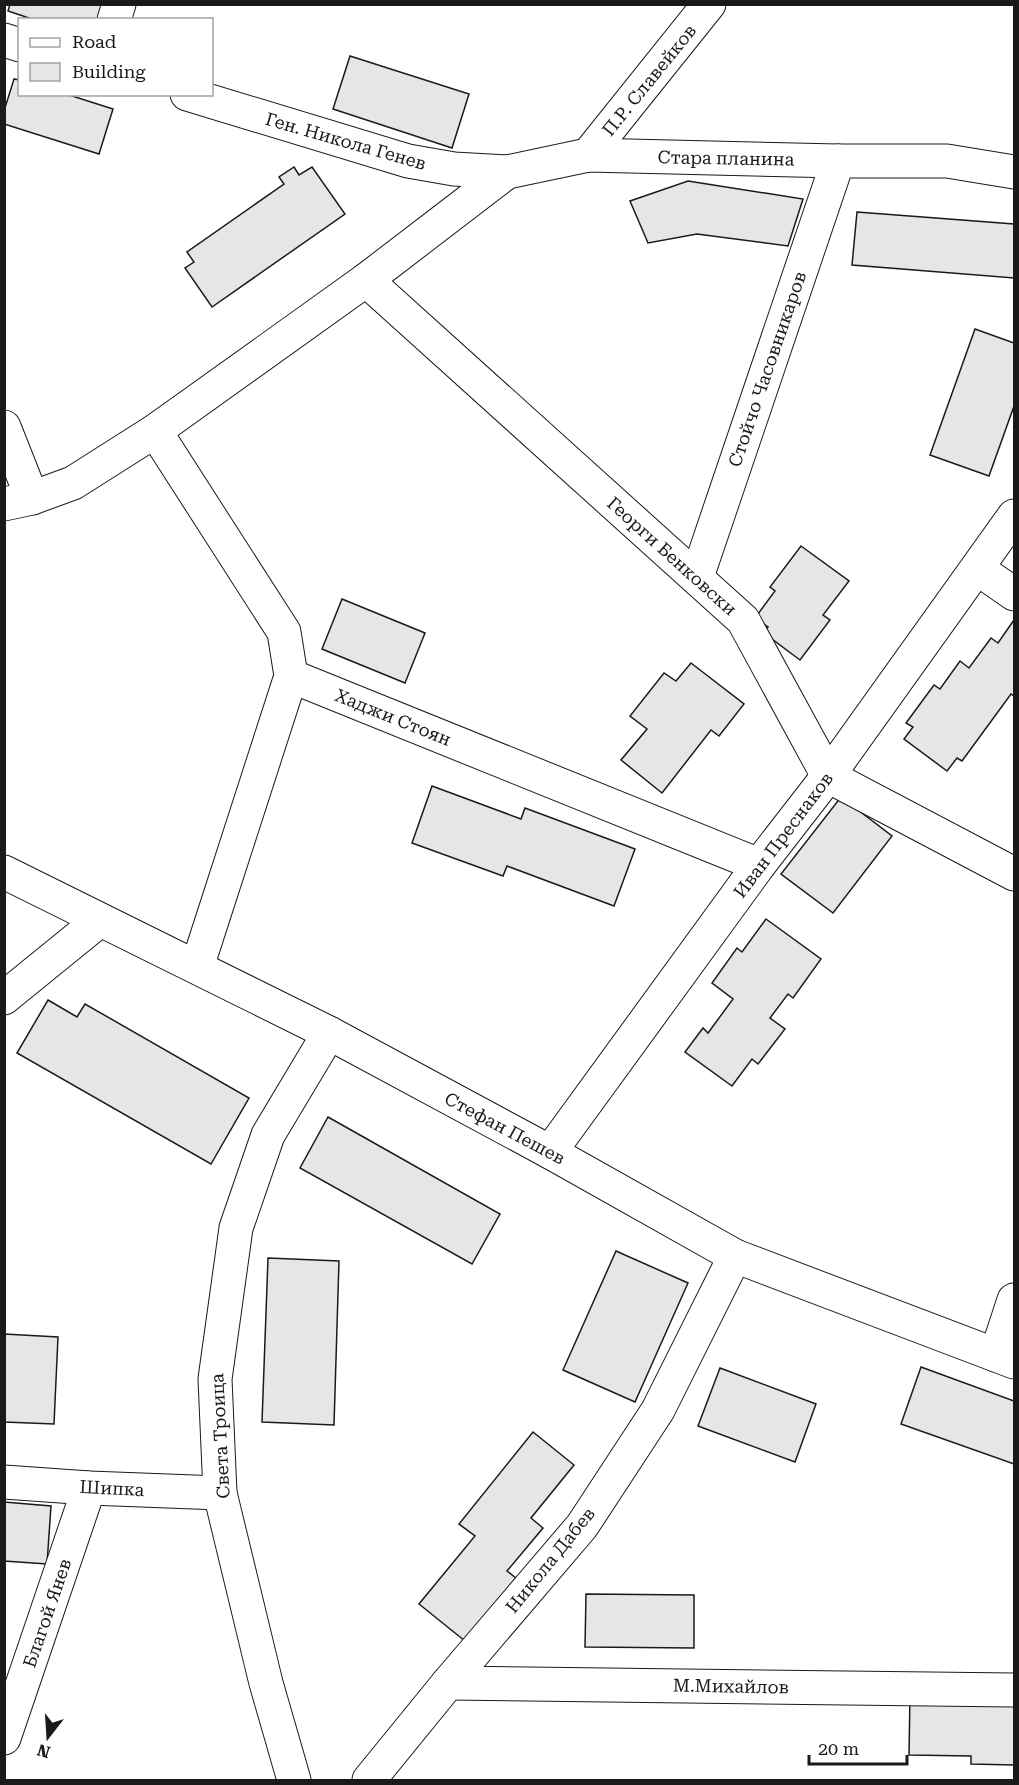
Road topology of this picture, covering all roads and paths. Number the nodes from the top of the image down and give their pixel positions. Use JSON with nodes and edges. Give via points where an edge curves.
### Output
{"nodes":[{"id":1,"x":704,"y":6,"type":"edge"},
{"id":2,"x":194,"y":96,"type":"edge"},
{"id":3,"x":1014,"y":150,"type":"edge"},
{"id":4,"x":588,"y":155,"type":"junction"},
{"id":5,"x":838,"y":161,"type":"junction"},
{"id":6,"x":947,"y":161,"type":"junction"},
{"id":7,"x":507,"y":172,"type":"junction"},
{"id":8,"x":1014,"y":172,"type":"edge"},
{"id":9,"x":366,"y":280,"type":"junction"},
{"id":10,"x":4,"y":427,"type":"edge"},
{"id":11,"x":155,"y":431,"type":"junction"},
{"id":12,"x":18,"y":501,"type":"edge"},
{"id":13,"x":1014,"y":516,"type":"edge"},
{"id":14,"x":978,"y":569,"type":"junction"},
{"id":15,"x":697,"y":577,"type":"junction"},
{"id":16,"x":1014,"y":594,"type":"edge"},
{"id":17,"x":291,"y":676,"type":"junction"},
{"id":18,"x":828,"y":776,"type":"junction"},
{"id":19,"x":759,"y":865,"type":"junction"},
{"id":20,"x":4,"y":872,"type":"edge"},
{"id":21,"x":1014,"y":874,"type":"edge"},
{"id":22,"x":100,"y":920,"type":"junction"},
{"id":23,"x":197,"y":967,"type":"junction"},
{"id":24,"x":4,"y":998,"type":"edge"},
{"id":25,"x":329,"y":1033,"type":"junction"},
{"id":26,"x":550,"y":1152,"type":"junction"},
{"id":27,"x":735,"y":1257,"type":"junction"},
{"id":28,"x":1014,"y":1300,"type":"edge"},
{"id":29,"x":1005,"y":1358,"type":"edge"},
{"id":30,"x":4,"y":1482,"type":"edge"},
{"id":31,"x":88,"y":1488,"type":"junction"},
{"id":32,"x":220,"y":1493,"type":"junction"},
{"id":33,"x":448,"y":1683,"type":"junction"},
{"id":34,"x":1014,"y":1690,"type":"edge"},
{"id":35,"x":4,"y":1738,"type":"edge"},
{"id":36,"x":294,"y":1780,"type":"edge"},
{"id":37,"x":369,"y":1780,"type":"edge"}],
"edges":[{"from":1,"to":4,"type":"street","name":"П.Р. Славейков"},
{"from":2,"to":7,"type":"street","name":"Ген. Никола Генев","via":[[408,161]]},
{"from":3,"to":6,"type":"street","name":"Стара планина"},
{"from":4,"to":5,"type":"street","name":"Стара планина"},
{"from":4,"to":7,"type":"street","name":"Стара планина"},
{"from":5,"to":6,"type":"street","name":"Стара планина"},
{"from":5,"to":15,"type":"street","name":"Стойчо Часовникаров"},
{"from":6,"to":8,"type":"street","name":"Стара планина"},
{"from":7,"to":9,"type":"street"},
{"from":9,"to":11,"type":"street"},
{"from":9,"to":15,"type":"street","name":"Георги Бенковски"},
{"from":10,"to":12,"type":"street"},
{"from":11,"to":12,"type":"street","via":[[73,483]]},
{"from":11,"to":17,"type":"street","via":[[284,632]]},
{"from":13,"to":14,"type":"street","name":"Иван Преснаков"},
{"from":14,"to":16,"type":"street"},
{"from":14,"to":18,"type":"street","name":"Иван Преснаков"},
{"from":15,"to":18,"type":"street","name":"Георги Бенковски","via":[[743,620]]},
{"from":17,"to":19,"type":"street","name":"Хаджи Стоян"},
{"from":17,"to":23,"type":"street"},
{"from":18,"to":19,"type":"street","name":"Иван Преснаков"},
{"from":18,"to":21,"type":"street"},
{"from":19,"to":26,"type":"street","name":"Иван Преснаков"},
{"from":20,"to":22,"type":"street","name":"Стефан Пешев"},
{"from":22,"to":23,"type":"street","name":"Стефан Пешев"},
{"from":22,"to":24,"type":"street"},
{"from":23,"to":25,"type":"street","name":"Стефан Пешев"},
{"from":25,"to":26,"type":"street","name":"Стефан Пешев"},
{"from":25,"to":32,"type":"street","name":"Света Троица","via":[[268,1135],[236,1228],[215,1379]]},
{"from":26,"to":27,"type":"street","name":"Стефан Пешев"},
{"from":27,"to":29,"type":"street","name":"Стефан Пешев"},
{"from":27,"to":33,"type":"street","name":"Никола Дабев","via":[[658,1410],[582,1526]]},
{"from":28,"to":29,"type":"street"},
{"from":30,"to":31,"type":"street","name":"Шипка"},
{"from":31,"to":32,"type":"street","name":"Шипка"},
{"from":31,"to":35,"type":"street","name":"Благой Янев"},
{"from":32,"to":36,"type":"street","name":"Света Троица"},
{"from":33,"to":34,"type":"street","name":"М.Михайлов"},
{"from":33,"to":37,"type":"street","name":"Никола Дабев"}]}
